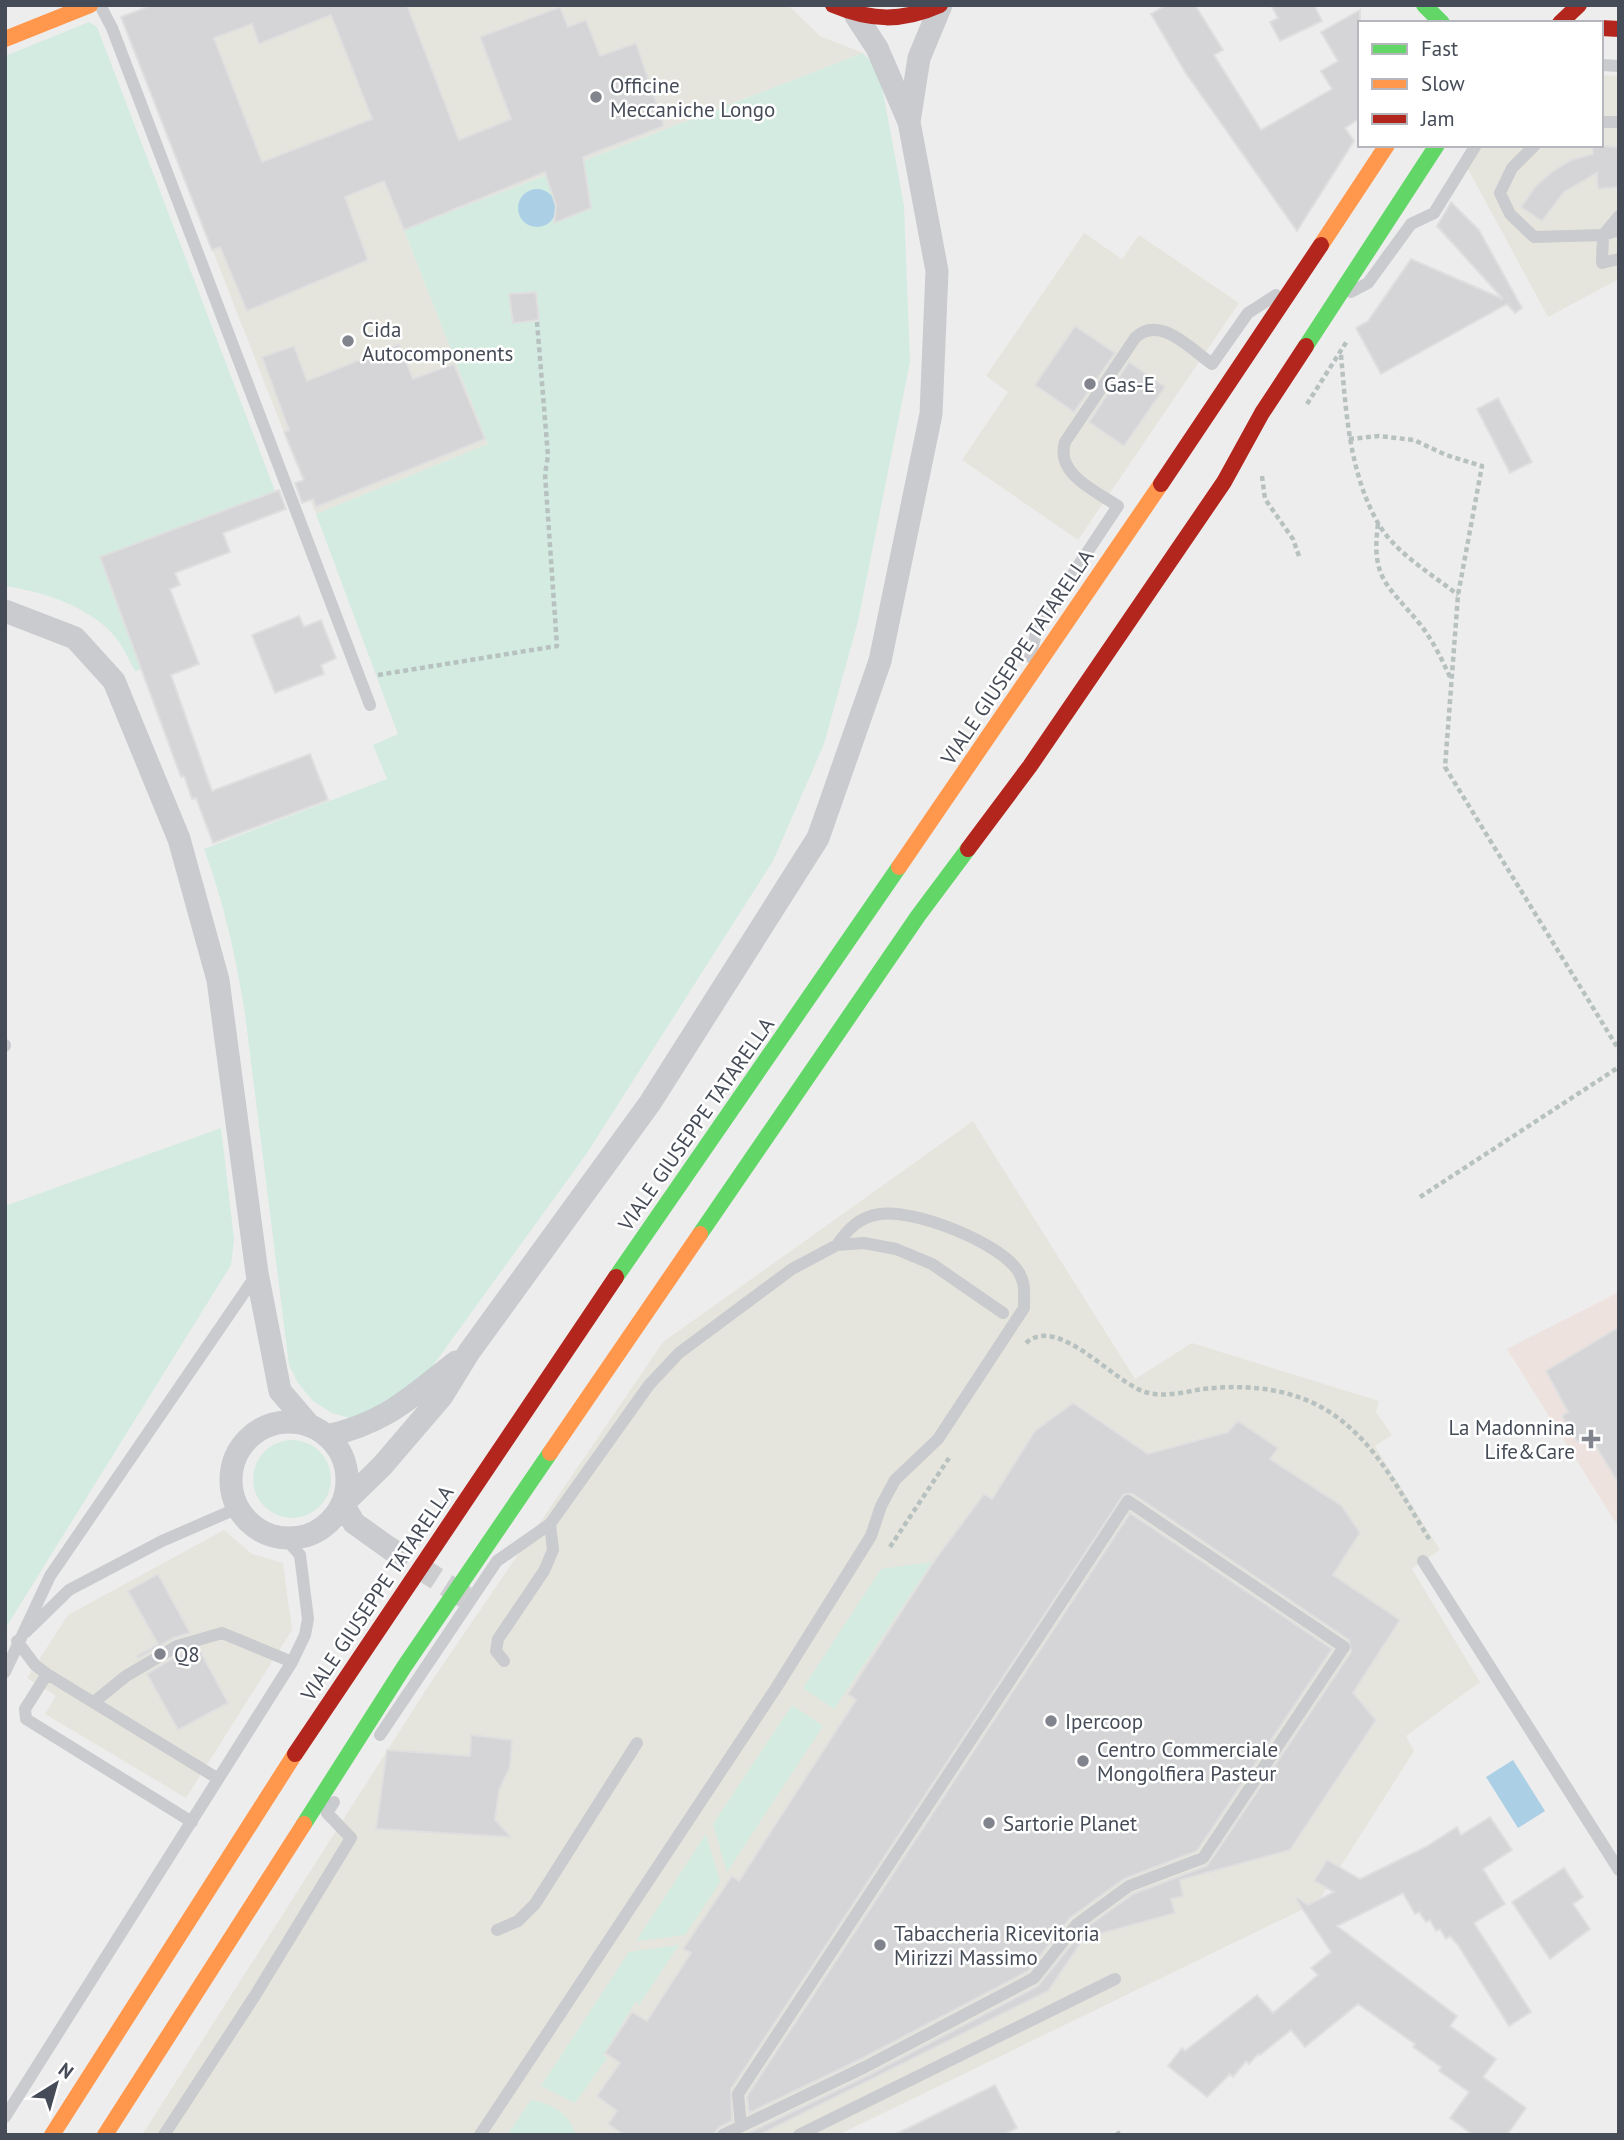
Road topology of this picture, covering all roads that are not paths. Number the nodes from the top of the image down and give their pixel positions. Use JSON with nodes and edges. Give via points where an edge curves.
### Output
{"nodes":[{"id":1,"x":90,"y":5,"type":"edge"},
{"id":2,"x":100,"y":5,"type":"edge"},
{"id":3,"x":833,"y":5,"type":"edge"},
{"id":4,"x":940,"y":5,"type":"edge"},
{"id":5,"x":1424,"y":5,"type":"edge"},
{"id":6,"x":1579,"y":5,"type":"edge"},
{"id":7,"x":856,"y":16,"type":"junction"},
{"id":8,"x":1440,"y":21,"type":"edge"},
{"id":9,"x":1562,"y":21,"type":"edge"},
{"id":10,"x":5,"y":39,"type":"edge"},
{"id":11,"x":909,"y":122,"type":"junction"},
{"id":12,"x":1386,"y":147,"type":"edge"},
{"id":13,"x":1436,"y":147,"type":"edge"},
{"id":14,"x":1475,"y":147,"type":"edge"},
{"id":15,"x":1533,"y":147,"type":"edge"},
{"id":16,"x":1619,"y":216,"type":"edge"},
{"id":17,"x":1619,"y":230,"type":"edge"},
{"id":18,"x":1603,"y":234,"type":"junction"},
{"id":19,"x":1619,"y":259,"type":"edge"},
{"id":20,"x":1300,"y":279,"type":"junction"},
{"id":21,"x":1336,"y":300,"type":"junction"},
{"id":22,"x":5,"y":611,"type":"edge"},
{"id":23,"x":1024,"y":685,"type":"junction"},
{"id":24,"x":370,"y":705,"type":"dead end"},
{"id":25,"x":837,"y":1245,"type":"junction"},
{"id":26,"x":257,"y":1273,"type":"junction"},
{"id":27,"x":1003,"y":1313,"type":"dead end"},
{"id":28,"x":469,"y":1352,"type":"junction"},
{"id":29,"x":280,"y":1391,"type":"junction"},
{"id":30,"x":260,"y":1430,"type":"junction"},
{"id":31,"x":318,"y":1431,"type":"junction"},
{"id":32,"x":343,"y":1504,"type":"junction"},
{"id":33,"x":238,"y":1507,"type":"junction"},
{"id":34,"x":550,"y":1524,"type":"junction"},
{"id":35,"x":285,"y":1538,"type":"junction"},
{"id":36,"x":389,"y":1548,"type":"tunnel mouth"},
{"id":37,"x":1423,"y":1562,"type":"dead end"},
{"id":38,"x":18,"y":1641,"type":"junction"},
{"id":39,"x":5,"y":1656,"type":"edge"},
{"id":40,"x":504,"y":1661,"type":"dead end"},
{"id":41,"x":292,"y":1662,"type":"junction"},
{"id":42,"x":5,"y":1672,"type":"edge"},
{"id":43,"x":47,"y":1674,"type":"junction"},
{"id":44,"x":94,"y":1702,"type":"junction"},
{"id":45,"x":637,"y":1743,"type":"dead end"},
{"id":46,"x":372,"y":1746,"type":"dead end"},
{"id":47,"x":218,"y":1778,"type":"junction"},
{"id":48,"x":342,"y":1791,"type":"dead end"},
{"id":49,"x":192,"y":1822,"type":"junction"},
{"id":50,"x":1619,"y":1870,"type":"edge"},
{"id":51,"x":497,"y":1930,"type":"dead end"},
{"id":52,"x":1115,"y":1979,"type":"dead end"},
{"id":53,"x":5,"y":2117,"type":"edge"},
{"id":54,"x":741,"y":2126,"type":"junction"},
{"id":55,"x":52,"y":2135,"type":"edge"},
{"id":56,"x":106,"y":2135,"type":"edge"},
{"id":57,"x":164,"y":2135,"type":"edge"},
{"id":58,"x":480,"y":2135,"type":"edge"},
{"id":59,"x":723,"y":2135,"type":"edge"},
{"id":60,"x":799,"y":2135,"type":"edge"}],
"edges":[{"from":1,"to":10,"type":"main road"},
{"from":2,"to":24,"type":"lane"},
{"from":3,"to":7,"type":"main road"},
{"from":4,"to":7,"type":"main road","via":[[900,20]]},
{"from":4,"to":11,"type":"street","via":[[919,58]]},
{"from":5,"to":8,"type":"main road"},
{"from":6,"to":9,"type":"main road"},
{"from":7,"to":11,"type":"street","via":[[877,48]]},
{"from":11,"to":28,"type":"street","via":[[937,271],[931,414],[880,660],[818,838],[650,1103]]},
{"from":12,"to":20,"type":"main road","name":"VIALE GIUSEPPE TATARELLA"},
{"from":13,"to":21,"type":"main road"},
{"from":14,"to":21,"type":"lane","via":[[1434,213],[1411,224],[1368,283]]},
{"from":15,"to":18,"type":"lane","via":[[1512,168],[1500,193],[1510,214],[1534,237]]},
{"from":16,"to":18,"type":"lane"},
{"from":17,"to":18,"type":"lane"},
{"from":18,"to":19,"type":"lane","via":[[1602,263]]},
{"from":20,"to":23,"type":"main road","name":"VIALE GIUSEPPE TATARELLA"},
{"from":20,"to":23,"type":"lane","via":[[1248,313],[1212,364],[1164,330],[1142,331],[1135,338],[1062,453],[1065,467],[1075,477],[1118,506],[1038,626]]},
{"from":21,"to":56,"type":"main road","via":[[1208,505],[1030,766],[918,916],[404,1667]]},
{"from":22,"to":26,"type":"street","via":[[75,638],[114,681],[178,839],[218,981]]},
{"from":23,"to":55,"type":"main road","name":"VIALE GIUSEPPE TATARELLA","via":[[501,1445],[206,1889]]},
{"from":25,"to":27,"type":"lane","via":[[864,1243],[896,1249],[932,1264]]},
{"from":25,"to":34,"type":"lane","via":[[792,1269],[679,1353],[649,1385]]},
{"from":25,"to":58,"type":"lane","via":[[852,1224],[880,1214],[919,1218],[950,1228],[988,1247],[1017,1269],[1025,1285],[1024,1308],[938,1439],[895,1480],[880,1506],[871,1536],[776,1688]]},
{"from":26,"to":29,"type":"street"},
{"from":26,"to":38,"type":"lane","via":[[50,1576]]},
{"from":28,"to":31,"type":"street","via":[[384,1418],[360,1428]]},
{"from":28,"to":32,"type":"street","via":[[423,1420]]},
{"from":29,"to":30,"type":"street"},
{"from":29,"to":31,"type":"street"},
{"from":30,"to":31,"type":"street","via":[[276,1424]]},
{"from":30,"to":33,"type":"street","via":[[243,1445],[233,1464]]},
{"from":31,"to":32,"type":"street","via":[[340,1451],[346,1469]]},
{"from":32,"to":35,"type":"street","via":[[318,1531]]},
{"from":32,"to":36,"type":"street","via":[[354,1523]]},
{"from":33,"to":35,"type":"street","via":[[258,1529]]},
{"from":33,"to":38,"type":"lane","via":[[69,1590]]},
{"from":34,"to":40,"type":"lane","via":[[553,1550],[544,1571],[498,1640],[496,1651]]},
{"from":34,"to":46,"type":"lane","via":[[497,1561]]},
{"from":35,"to":41,"type":"lane","via":[[300,1555],[308,1619]]},
{"from":37,"to":50,"type":"lane"},
{"from":38,"to":39,"type":"lane"},
{"from":38,"to":42,"type":"lane"},
{"from":38,"to":43,"type":"lane"},
{"from":41,"to":44,"type":"lane","via":[[222,1633],[177,1646],[126,1676]]},
{"from":41,"to":47,"type":"lane"},
{"from":43,"to":44,"type":"lane"},
{"from":43,"to":49,"type":"lane","via":[[25,1709],[26,1719]]},
{"from":44,"to":47,"type":"lane"},
{"from":45,"to":51,"type":"lane","via":[[535,1904],[518,1921]]},
{"from":47,"to":49,"type":"lane"},
{"from":48,"to":57,"type":"lane","via":[[327,1813],[351,1839]]},
{"from":49,"to":53,"type":"lane"},
{"from":52,"to":60,"type":"lane"},
{"from":54,"to":54,"type":"lane","via":[[1034,1978],[1077,1924],[1129,1886],[1203,1858],[1344,1647],[1128,1501],[738,2094]]},
{"from":54,"to":59,"type":"lane"}]}
